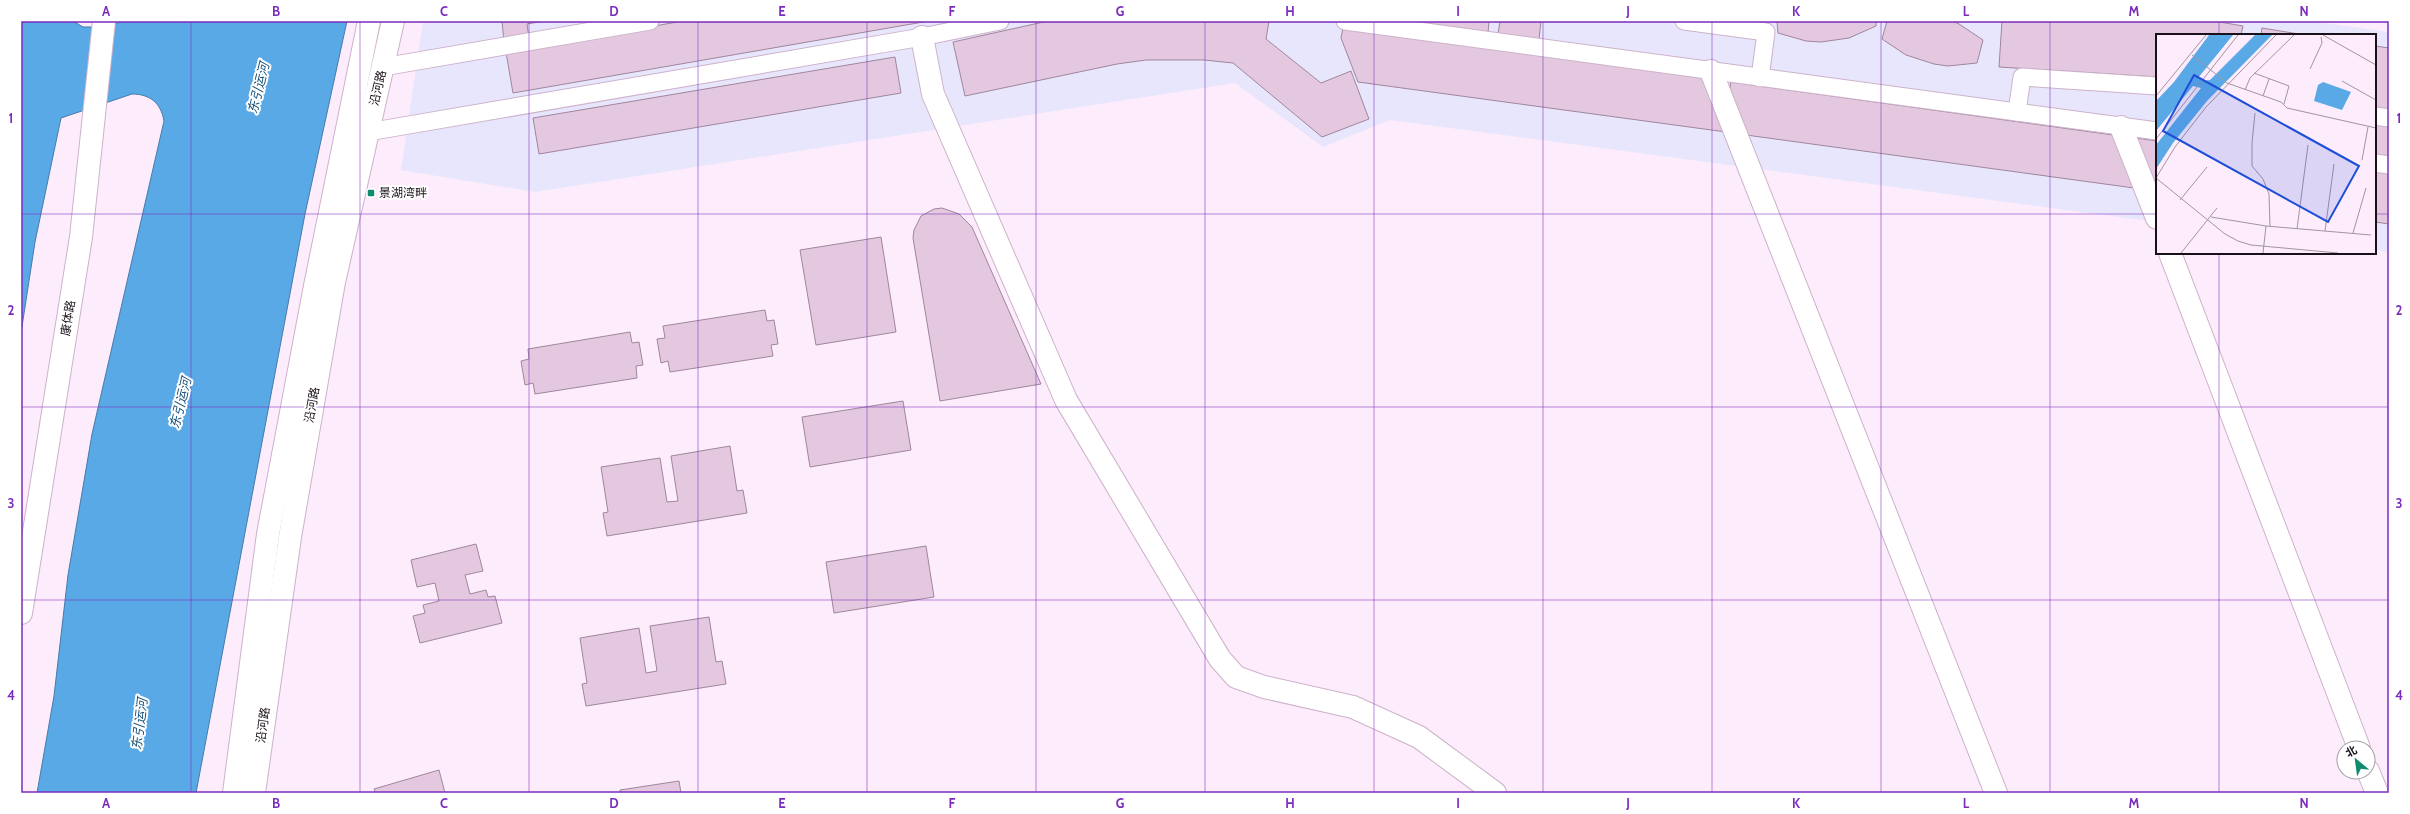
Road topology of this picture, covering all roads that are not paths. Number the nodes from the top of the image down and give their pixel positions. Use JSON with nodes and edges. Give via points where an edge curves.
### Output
{"nodes":[{"id":1,"x":104,"y":21,"type":"edge"},
{"id":2,"x":370,"y":21,"type":"edge"},
{"id":3,"x":393,"y":21,"type":"edge"},
{"id":4,"x":650,"y":21,"type":"edge"},
{"id":5,"x":1000,"y":21,"type":"edge"},
{"id":6,"x":1345,"y":21,"type":"edge"},
{"id":7,"x":1684,"y":21,"type":"edge"},
{"id":8,"x":922,"y":38,"type":"junction"},
{"id":9,"x":383,"y":67,"type":"junction"},
{"id":10,"x":1711,"y":71,"type":"junction"},
{"id":11,"x":1760,"y":78,"type":"junction"},
{"id":12,"x":2156,"y":86,"type":"edge"},
{"id":13,"x":2017,"y":112,"type":"junction"},
{"id":14,"x":2376,"y":116,"type":"edge"},
{"id":15,"x":2389,"y":118,"type":"edge"},
{"id":16,"x":2121,"y":126,"type":"junction"},
{"id":17,"x":2156,"y":131,"type":"edge"},
{"id":18,"x":368,"y":132,"type":"junction"},
{"id":19,"x":2376,"y":163,"type":"edge"},
{"id":20,"x":2389,"y":165,"type":"edge"},
{"id":21,"x":2156,"y":215,"type":"edge"},
{"id":22,"x":2170,"y":254,"type":"edge"},
{"id":23,"x":21,"y":613,"type":"edge"},
{"id":24,"x":2356,"y":740,"type":"edge"},
{"id":25,"x":2371,"y":780,"type":"edge"},
{"id":26,"x":234,"y":793,"type":"edge"},
{"id":27,"x":254,"y":793,"type":"edge"},
{"id":28,"x":1495,"y":793,"type":"edge"},
{"id":29,"x":1996,"y":793,"type":"edge"},
{"id":30,"x":2376,"y":793,"type":"edge"}],
"edges":[{"from":1,"to":23,"type":"street","name":"康体路","via":[[81,237]]},
{"from":2,"to":26,"type":"street","name":"沿河路","via":[[315,286],[268,534]]},
{"from":3,"to":9,"type":"street","name":"沿河路"},
{"from":4,"to":9,"type":"street"},
{"from":5,"to":8,"type":"street"},
{"from":6,"to":10,"type":"street"},
{"from":7,"to":11,"type":"street","via":[[1766,32]]},
{"from":8,"to":18,"type":"street"},
{"from":8,"to":28,"type":"street","via":[[933,94],[1066,400],[1220,659],[1236,677],[1353,707],[1419,737]]},
{"from":9,"to":18,"type":"street","name":"沿河路"},
{"from":10,"to":11,"type":"street"},
{"from":10,"to":29,"type":"street"},
{"from":11,"to":13,"type":"street"},
{"from":12,"to":13,"type":"street","via":[[2022,77]]},
{"from":13,"to":16,"type":"street"},
{"from":14,"to":15,"type":"street"},
{"from":16,"to":17,"type":"street"},
{"from":16,"to":21,"type":"street"},
{"from":18,"to":27,"type":"street","name":"沿河路","via":[[334,282],[310,420],[290,537]]},
{"from":19,"to":20,"type":"street"},
{"from":22,"to":24,"type":"street"},
{"from":25,"to":30,"type":"street"}]}
